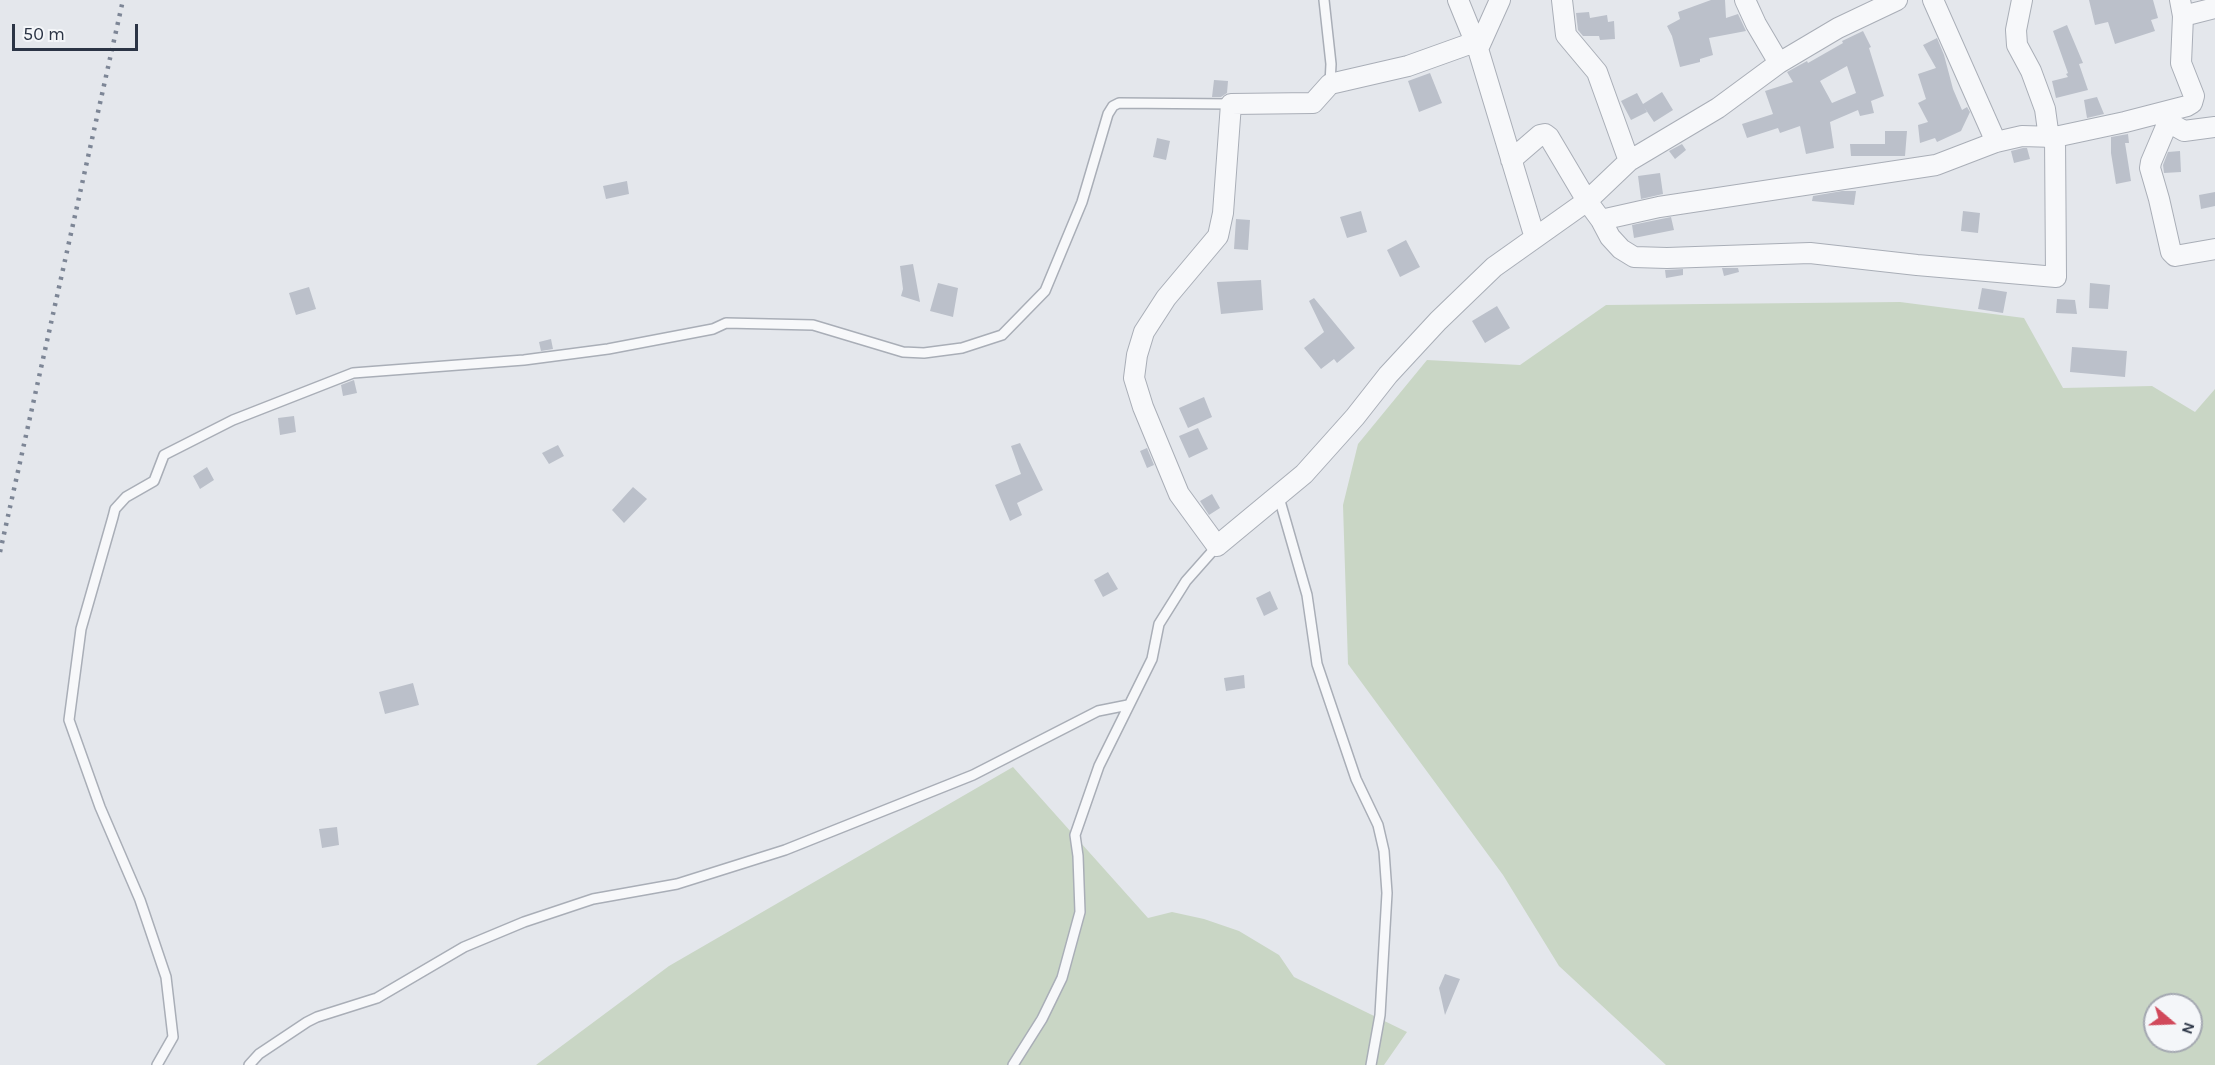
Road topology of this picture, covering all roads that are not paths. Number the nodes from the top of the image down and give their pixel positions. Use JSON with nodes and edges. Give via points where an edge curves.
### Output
{"nodes":[{"id":1,"x":1324,"y":0,"type":"edge"},
{"id":2,"x":1458,"y":0,"type":"edge"},
{"id":3,"x":1500,"y":0,"type":"edge"},
{"id":4,"x":1562,"y":0,"type":"edge"},
{"id":5,"x":1745,"y":0,"type":"edge"},
{"id":6,"x":1897,"y":0,"type":"edge"},
{"id":7,"x":1933,"y":0,"type":"edge"},
{"id":8,"x":2022,"y":0,"type":"edge"},
{"id":9,"x":2182,"y":8,"type":"edge"},
{"id":10,"x":2215,"y":8,"type":"edge"},
{"id":11,"x":1477,"y":45,"type":"junction"},
{"id":12,"x":1779,"y":63,"type":"junction"},
{"id":13,"x":1330,"y":84,"type":"junction"},
{"id":14,"x":1231,"y":104,"type":"junction"},
{"id":15,"x":2170,"y":116,"type":"junction"},
{"id":16,"x":2215,"y":127,"type":"edge"},
{"id":17,"x":2052,"y":138,"type":"junction"},
{"id":18,"x":1996,"y":142,"type":"junction"},
{"id":19,"x":1511,"y":160,"type":"junction"},
{"id":20,"x":1629,"y":161,"type":"junction"},
{"id":21,"x":1587,"y":201,"type":"junction"},
{"id":22,"x":1601,"y":220,"type":"junction"},
{"id":23,"x":1535,"y":238,"type":"junction"},
{"id":24,"x":2215,"y":249,"type":"edge"},
{"id":25,"x":1278,"y":494,"type":"junction"},
{"id":26,"x":1216,"y":546,"type":"junction"},
{"id":27,"x":1128,"y":705,"type":"junction"},
{"id":28,"x":157,"y":1065,"type":"edge"},
{"id":29,"x":249,"y":1065,"type":"edge"},
{"id":30,"x":1013,"y":1065,"type":"edge"},
{"id":31,"x":1371,"y":1065,"type":"edge"}],
"edges":[{"from":1,"to":13,"type":"lane"},
{"from":2,"to":11,"type":"street"},
{"from":3,"to":11,"type":"street"},
{"from":4,"to":20,"type":"street","via":[[1566,36],[1597,72]]},
{"from":5,"to":12,"type":"street"},
{"from":6,"to":12,"type":"street","via":[[1838,28]]},
{"from":7,"to":18,"type":"street"},
{"from":8,"to":17,"type":"street","via":[[2017,45],[2031,71]]},
{"from":9,"to":10,"type":"street"},
{"from":9,"to":15,"type":"street","via":[[2181,63],[2194,96],[2192,103]]},
{"from":11,"to":13,"type":"street"},
{"from":11,"to":19,"type":"street"},
{"from":12,"to":20,"type":"street","via":[[1718,108]]},
{"from":13,"to":14,"type":"street","via":[[1313,103]]},
{"from":14,"to":26,"type":"street","via":[[1218,236],[1166,298],[1144,332],[1134,378],[1179,494]]},
{"from":14,"to":28,"type":"lane","via":[[1113,106],[1082,202],[1045,291],[1006,332],[972,345],[924,353],[903,352],[813,325],[726,324],[524,360],[353,373],[233,420],[164,455],[154,481],[126,497],[113,517],[81,629],[69,720],[166,977],[173,1037]]},
{"from":15,"to":16,"type":"street","via":[[2184,131]]},
{"from":15,"to":17,"type":"street"},
{"from":15,"to":24,"type":"street","via":[[2150,168],[2171,252],[2175,256]]},
{"from":17,"to":18,"type":"street","via":[[2022,135]]},
{"from":17,"to":22,"type":"street","via":[[2056,277],[1810,253],[1634,257],[1610,237]]},
{"from":18,"to":22,"type":"street","via":[[1936,165],[1659,207]]},
{"from":19,"to":21,"type":"street","via":[[1545,134]]},
{"from":19,"to":23,"type":"street"},
{"from":20,"to":21,"type":"street"},
{"from":21,"to":22,"type":"street"},
{"from":21,"to":23,"type":"street"},
{"from":23,"to":25,"type":"street","via":[[1494,267],[1438,321],[1304,474]]},
{"from":25,"to":26,"type":"street"},
{"from":25,"to":31,"type":"lane","via":[[1307,595],[1317,664],[1356,779],[1378,825],[1384,851],[1388,893],[1381,1004]]},
{"from":26,"to":27,"type":"lane","via":[[1186,581],[1160,624],[1152,659]]},
{"from":27,"to":29,"type":"lane","via":[[1098,711],[974,775],[785,850],[677,885],[593,899],[524,922],[464,947],[377,998],[307,1022]]},
{"from":27,"to":30,"type":"lane","via":[[1099,766],[1075,835],[1080,912],[1062,978]]}]}
